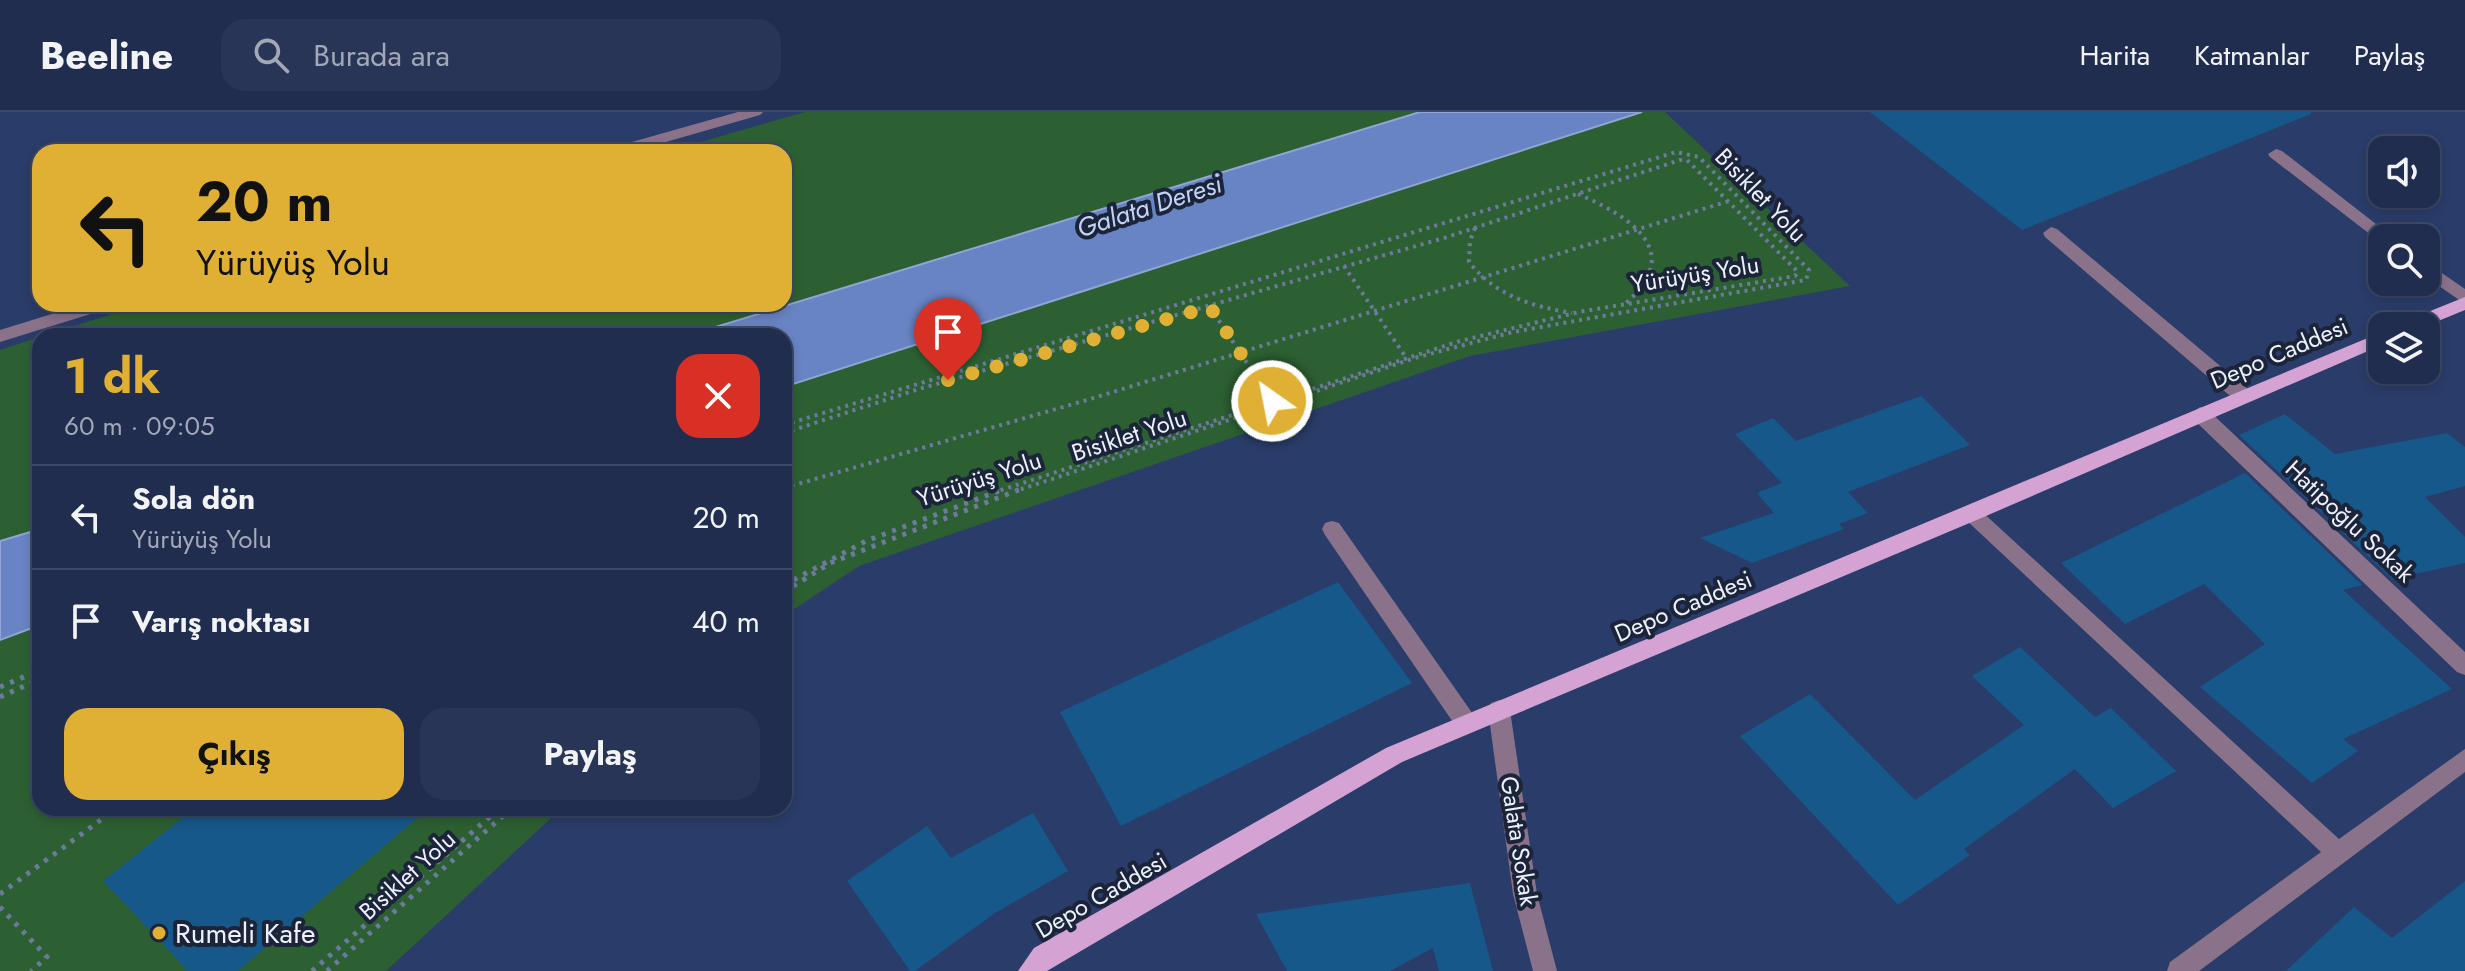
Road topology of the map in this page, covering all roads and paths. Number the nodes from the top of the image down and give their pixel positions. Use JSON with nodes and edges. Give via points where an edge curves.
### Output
{"nodes":[{"id":1,"x":755,"y":112,"type":"edge"},
{"id":2,"x":641,"y":144,"type":"edge"},
{"id":3,"x":2276,"y":154,"type":"dead end"},
{"id":4,"x":1577,"y":194,"type":"junction"},
{"id":5,"x":1729,"y":201,"type":"junction"},
{"id":6,"x":2368,"y":224,"type":"edge"},
{"id":7,"x":1475,"y":227,"type":"junction"},
{"id":8,"x":1637,"y":230,"type":"junction"},
{"id":9,"x":2051,"y":233,"type":"dead end"},
{"id":10,"x":1344,"y":266,"type":"junction"},
{"id":11,"x":1482,"y":278,"type":"junction"},
{"id":12,"x":2440,"y":279,"type":"edge"},
{"id":13,"x":2465,"y":300,"type":"edge"},
{"id":14,"x":1625,"y":304,"type":"junction"},
{"id":15,"x":1210,"y":307,"type":"junction"},
{"id":16,"x":1374,"y":311,"type":"junction"},
{"id":17,"x":78,"y":312,"type":"edge"},
{"id":18,"x":2439,"y":312,"type":"edge"},
{"id":19,"x":1574,"y":314,"type":"junction"},
{"id":20,"x":0,"y":336,"type":"edge"},
{"id":21,"x":2368,"y":344,"type":"edge"},
{"id":22,"x":1240,"y":352,"type":"junction"},
{"id":23,"x":1405,"y":356,"type":"junction"},
{"id":24,"x":2243,"y":396,"type":"junction"},
{"id":25,"x":1272,"y":401,"type":"junction"},
{"id":26,"x":2200,"y":414,"type":"junction"},
{"id":27,"x":792,"y":423,"type":"edge"},
{"id":28,"x":792,"y":430,"type":"edge"},
{"id":29,"x":792,"y":486,"type":"edge"},
{"id":30,"x":1972,"y":514,"type":"junction"},
{"id":31,"x":1332,"y":529,"type":"dead end"},
{"id":32,"x":792,"y":580,"type":"edge"},
{"id":33,"x":792,"y":587,"type":"edge"},
{"id":34,"x":2465,"y":666,"type":"edge"},
{"id":35,"x":32,"y":673,"type":"edge"},
{"id":36,"x":32,"y":683,"type":"edge"},
{"id":37,"x":0,"y":687,"type":"edge"},
{"id":38,"x":0,"y":697,"type":"edge"},
{"id":39,"x":1499,"y":710,"type":"junction"},
{"id":40,"x":1467,"y":724,"type":"junction"},
{"id":41,"x":2465,"y":759,"type":"edge"},
{"id":42,"x":106,"y":816,"type":"edge"},
{"id":43,"x":491,"y":816,"type":"edge"},
{"id":44,"x":503,"y":816,"type":"edge"},
{"id":45,"x":2337,"y":852,"type":"junction"},
{"id":46,"x":0,"y":894,"type":"edge"},
{"id":47,"x":0,"y":907,"type":"edge"},
{"id":48,"x":31,"y":971,"type":"edge"},
{"id":49,"x":312,"y":971,"type":"edge"},
{"id":50,"x":327,"y":971,"type":"edge"},
{"id":51,"x":1030,"y":971,"type":"edge"},
{"id":52,"x":1545,"y":971,"type":"edge"},
{"id":53,"x":2179,"y":971,"type":"edge"}],
"edges":[{"from":1,"to":2,"type":"street"},
{"from":3,"to":6,"type":"street"},
{"from":4,"to":5,"type":"path","name":"Yürüyüş Yolu","via":[[1687,160]]},
{"from":4,"to":7,"type":"path","name":"Yürüyüş Yolu"},
{"from":4,"to":8,"type":"path","via":[[1612,208]]},
{"from":5,"to":8,"type":"path"},
{"from":5,"to":14,"type":"path","name":"Yürüyüş Yolu","via":[[1792,264],[1795,276]]},
{"from":7,"to":10,"type":"path","name":"Yürüyüş Yolu"},
{"from":7,"to":11,"type":"path","via":[[1469,262]]},
{"from":8,"to":11,"type":"path"},
{"from":8,"to":14,"type":"path","via":[[1653,260],[1651,276]]},
{"from":9,"to":24,"type":"street"},
{"from":10,"to":15,"type":"path","name":"Yürüyüş Yolu"},
{"from":10,"to":16,"type":"path"},
{"from":11,"to":16,"type":"path"},
{"from":11,"to":19,"type":"path","via":[[1525,305]]},
{"from":12,"to":13,"type":"street"},
{"from":13,"to":18,"type":"main road"},
{"from":14,"to":19,"type":"path","name":"Yürüyüş Yolu"},
{"from":15,"to":22,"type":"path"},
{"from":15,"to":28,"type":"path","name":"Yürüyüş Yolu"},
{"from":16,"to":22,"type":"path"},
{"from":16,"to":23,"type":"path"},
{"from":17,"to":20,"type":"street"},
{"from":19,"to":23,"type":"path","name":"Yürüyüş Yolu"},
{"from":21,"to":24,"type":"main road","name":"Depo Caddesi"},
{"from":22,"to":25,"type":"path"},
{"from":22,"to":29,"type":"path"},
{"from":23,"to":25,"type":"path","name":"Yürüyüş Yolu"},
{"from":24,"to":26,"type":"main road","name":"Depo Caddesi"},
{"from":25,"to":32,"type":"path","name":"Yürüyüş Yolu","via":[[933,511],[828,557]]},
{"from":26,"to":30,"type":"main road","name":"Depo Caddesi"},
{"from":26,"to":34,"type":"street","name":"Hatipoğlu Sokak"},
{"from":27,"to":33,"type":"path","name":"Bisiklet Yolu","via":[[1676,152],[1699,157],[1809,270],[1806,280],[1513,332],[1418,357],[1021,489],[830,563]]},
{"from":30,"to":39,"type":"main road","name":"Depo Caddesi"},
{"from":30,"to":45,"type":"street"},
{"from":31,"to":40,"type":"street"},
{"from":35,"to":37,"type":"path"},
{"from":36,"to":38,"type":"path"},
{"from":39,"to":40,"type":"main road","name":"Depo Caddesi"},
{"from":39,"to":52,"type":"street","name":"Galata Sokak","via":[[1525,894]]},
{"from":40,"to":51,"type":"main road","name":"Depo Caddesi","via":[[1394,755],[1043,957]]},
{"from":41,"to":45,"type":"street"},
{"from":42,"to":46,"type":"path"},
{"from":43,"to":49,"type":"path"},
{"from":44,"to":50,"type":"path","name":"Bisiklet Yolu"},
{"from":45,"to":53,"type":"street"},
{"from":47,"to":48,"type":"path","via":[[47,957]]}]}
